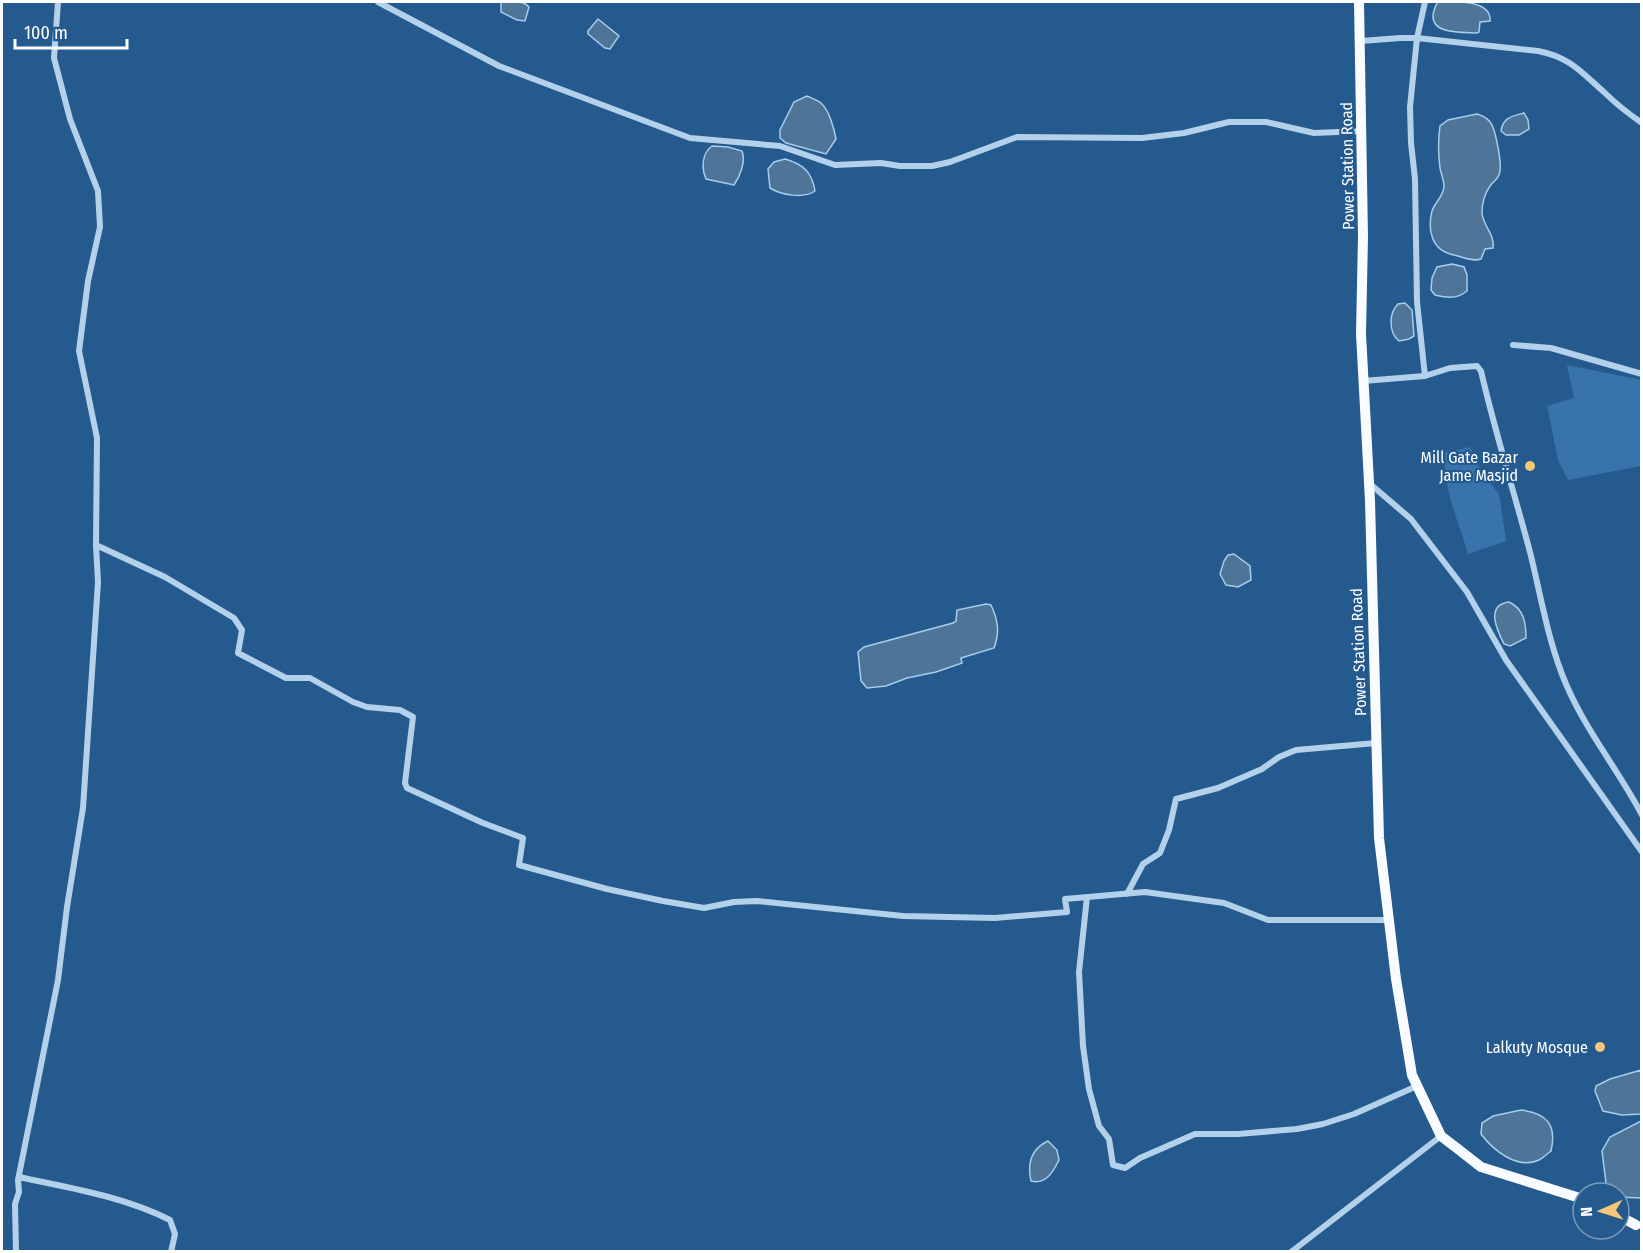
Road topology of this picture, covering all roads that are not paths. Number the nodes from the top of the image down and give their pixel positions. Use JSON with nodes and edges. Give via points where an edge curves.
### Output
{"nodes":[{"id":1,"x":58,"y":2,"type":"edge"},
{"id":2,"x":378,"y":2,"type":"edge"},
{"id":3,"x":1359,"y":2,"type":"edge"},
{"id":4,"x":1425,"y":2,"type":"edge"},
{"id":5,"x":1417,"y":38,"type":"junction"},
{"id":6,"x":1361,"y":41,"type":"junction"},
{"id":7,"x":1641,"y":123,"type":"edge"},
{"id":8,"x":1362,"y":131,"type":"junction"},
{"id":9,"x":1513,"y":345,"type":"dead end"},
{"id":10,"x":1641,"y":374,"type":"edge"},
{"id":11,"x":1425,"y":376,"type":"junction"},
{"id":12,"x":1363,"y":381,"type":"junction"},
{"id":13,"x":1369,"y":483,"type":"junction"},
{"id":14,"x":96,"y":544,"type":"junction"},
{"id":15,"x":1376,"y":743,"type":"junction"},
{"id":16,"x":1641,"y":815,"type":"edge"},
{"id":17,"x":1641,"y":852,"type":"edge"},
{"id":18,"x":1127,"y":894,"type":"junction"},
{"id":19,"x":1087,"y":897,"type":"junction"},
{"id":20,"x":1389,"y":921,"type":"junction"},
{"id":21,"x":1417,"y":1086,"type":"junction"},
{"id":22,"x":1441,"y":1136,"type":"junction"},
{"id":23,"x":19,"y":1177,"type":"junction"},
{"id":24,"x":1571,"y":1195,"type":"edge"},
{"id":25,"x":16,"y":1251,"type":"edge"},
{"id":26,"x":171,"y":1251,"type":"edge"},
{"id":27,"x":1291,"y":1251,"type":"edge"}],
"edges":[{"from":1,"to":14,"type":"street","via":[[54,58],[70,119],[98,191],[100,227],[88,281],[80,351],[97,438]]},
{"from":2,"to":8,"type":"street","via":[[499,66],[690,138],[780,147],[835,165],[932,166],[1017,137],[1142,138],[1229,122],[1266,122],[1314,132]]},
{"from":3,"to":6,"type":"main road","name":"Power Station Road"},
{"from":4,"to":5,"type":"street"},
{"from":5,"to":6,"type":"street"},
{"from":5,"to":7,"type":"street","via":[[1557,55]]},
{"from":5,"to":11,"type":"street","via":[[1410,107],[1417,302]]},
{"from":6,"to":8,"type":"main road","name":"Power Station Road"},
{"from":8,"to":12,"type":"main road","name":"Power Station Road"},
{"from":9,"to":10,"type":"street","via":[[1551,348]]},
{"from":11,"to":12,"type":"street"},
{"from":11,"to":16,"type":"street","via":[[1450,368],[1477,366],[1481,371],[1552,646],[1567,686]]},
{"from":12,"to":13,"type":"main road","name":"Power Station Road"},
{"from":13,"to":15,"type":"main road","name":"Power Station Road"},
{"from":13,"to":17,"type":"street","via":[[1411,519],[1467,592],[1506,660]]},
{"from":14,"to":19,"type":"street","via":[[165,577],[234,618],[242,630],[238,652],[286,678],[310,678],[367,707],[400,711],[413,717],[407,788],[523,838],[519,865],[607,889],[704,908],[757,901],[903,916],[995,918],[1067,912],[1065,899]]},
{"from":14,"to":23,"type":"street","via":[[98,582],[83,808],[58,980]]},
{"from":15,"to":18,"type":"street","via":[[1296,750],[1226,784],[1176,799],[1160,853],[1143,864]]},
{"from":15,"to":20,"type":"main road","name":"Power Station Road","via":[[1379,838]]},
{"from":18,"to":19,"type":"street"},
{"from":18,"to":20,"type":"street","via":[[1145,892],[1224,903],[1268,920]]},
{"from":19,"to":21,"type":"street","via":[[1079,972],[1083,1046],[1089,1089],[1099,1126],[1109,1139],[1113,1165],[1125,1168],[1195,1134],[1238,1134],[1323,1124]]},
{"from":20,"to":21,"type":"main road","name":"Power Station Road","via":[[1401,1011]]},
{"from":21,"to":22,"type":"main road","name":"Power Station Road"},
{"from":22,"to":24,"type":"main road","name":"Power Station Road","via":[[1481,1167]]},
{"from":22,"to":27,"type":"street"},
{"from":23,"to":25,"type":"street"},
{"from":23,"to":26,"type":"street","via":[[91,1192],[155,1212],[170,1220],[175,1234]]}]}
